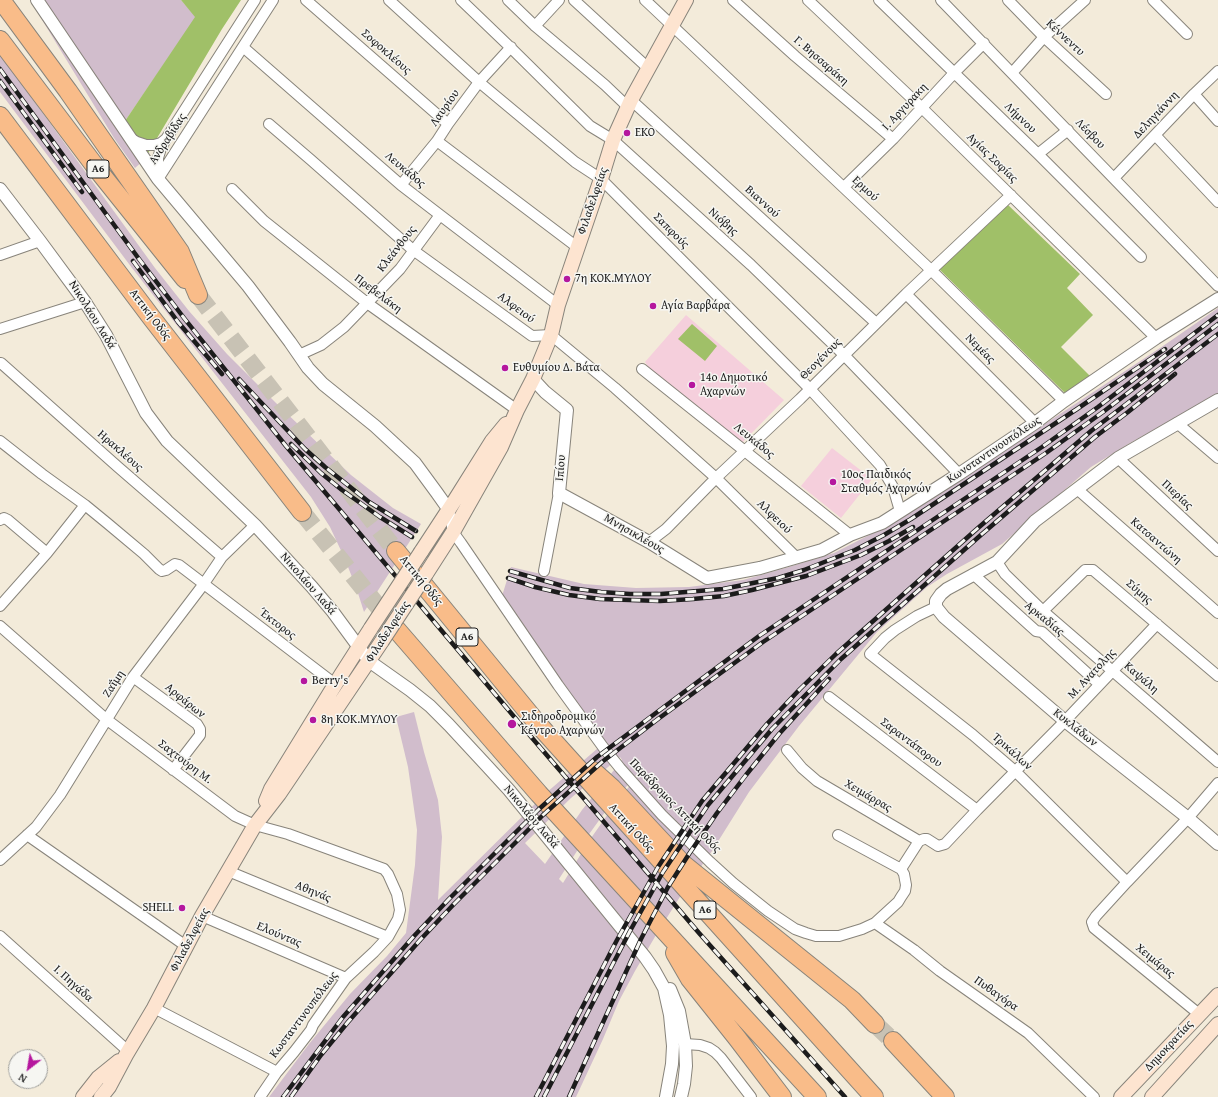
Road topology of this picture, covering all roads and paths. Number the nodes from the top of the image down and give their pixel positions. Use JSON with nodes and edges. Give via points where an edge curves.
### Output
{"nodes":[{"id":1,"x":1,"y":0,"type":"edge"},
{"id":2,"x":37,"y":0,"type":"edge"},
{"id":3,"x":255,"y":0,"type":"edge"},
{"id":4,"x":273,"y":0,"type":"edge"},
{"id":5,"x":306,"y":0,"type":"edge"},
{"id":6,"x":389,"y":0,"type":"edge"},
{"id":7,"x":460,"y":0,"type":"edge"},
{"id":8,"x":508,"y":0,"type":"edge"},
{"id":9,"x":559,"y":0,"type":"edge"},
{"id":10,"x":574,"y":0,"type":"edge"},
{"id":11,"x":645,"y":0,"type":"edge"},
{"id":12,"x":686,"y":0,"type":"edge"},
{"id":13,"x":733,"y":0,"type":"edge"},
{"id":14,"x":808,"y":0,"type":"edge"},
{"id":15,"x":879,"y":0,"type":"edge"},
{"id":16,"x":941,"y":0,"type":"edge"},
{"id":17,"x":1008,"y":0,"type":"edge"},
{"id":18,"x":1085,"y":0,"type":"edge"},
{"id":19,"x":1153,"y":0,"type":"edge"},
{"id":20,"x":672,"y":25,"type":"junction"},
{"id":21,"x":535,"y":26,"type":"junction"},
{"id":22,"x":1187,"y":34,"type":"dead end"},
{"id":23,"x":1044,"y":37,"type":"junction"},
{"id":24,"x":0,"y":40,"type":"edge"},
{"id":25,"x":984,"y":43,"type":"junction"},
{"id":26,"x":243,"y":47,"type":"junction"},
{"id":27,"x":511,"y":47,"type":"junction"},
{"id":28,"x":648,"y":68,"type":"junction"},
{"id":29,"x":1218,"y":71,"type":"edge"},
{"id":30,"x":955,"y":72,"type":"junction"},
{"id":31,"x":1012,"y":73,"type":"junction"},
{"id":32,"x":479,"y":82,"type":"junction"},
{"id":33,"x":1106,"y":94,"type":"dead end"},
{"id":34,"x":1194,"y":94,"type":"junction"},
{"id":35,"x":629,"y":103,"type":"junction"},
{"id":36,"x":922,"y":108,"type":"junction"},
{"id":37,"x":0,"y":116,"type":"edge"},
{"id":38,"x":1218,"y":122,"type":"edge"},
{"id":39,"x":269,"y":124,"type":"dead end"},
{"id":40,"x":448,"y":124,"type":"junction"},
{"id":41,"x":1068,"y":130,"type":"junction"},
{"id":42,"x":1155,"y":135,"type":"junction"},
{"id":43,"x":130,"y":138,"type":"junction"},
{"id":44,"x":166,"y":139,"type":"junction"},
{"id":45,"x":893,"y":139,"type":"junction"},
{"id":46,"x":612,"y":140,"type":"junction"},
{"id":47,"x":438,"y":141,"type":"junction"},
{"id":48,"x":1038,"y":154,"type":"junction"},
{"id":49,"x":1114,"y":178,"type":"junction"},
{"id":50,"x":158,"y":179,"type":"junction"},
{"id":51,"x":601,"y":179,"type":"junction"},
{"id":52,"x":402,"y":185,"type":"junction"},
{"id":53,"x":844,"y":187,"type":"junction"},
{"id":54,"x":0,"y":188,"type":"edge"},
{"id":55,"x":232,"y":189,"type":"dead end"},
{"id":56,"x":1011,"y":195,"type":"junction"},
{"id":57,"x":1218,"y":202,"type":"edge"},
{"id":58,"x":440,"y":216,"type":"junction"},
{"id":59,"x":40,"y":240,"type":"junction"},
{"id":60,"x":577,"y":247,"type":"junction"},
{"id":61,"x":413,"y":250,"type":"junction"},
{"id":62,"x":0,"y":255,"type":"edge"},
{"id":63,"x":1141,"y":257,"type":"dead end"},
{"id":64,"x":931,"y":270,"type":"junction"},
{"id":65,"x":1218,"y":286,"type":"edge"},
{"id":66,"x":906,"y":294,"type":"junction"},
{"id":67,"x":1218,"y":299,"type":"edge"},
{"id":68,"x":85,"y":302,"type":"junction"},
{"id":69,"x":367,"y":304,"type":"junction"},
{"id":70,"x":558,"y":305,"type":"junction"},
{"id":71,"x":876,"y":323,"type":"junction"},
{"id":72,"x":0,"y":329,"type":"edge"},
{"id":73,"x":551,"y":334,"type":"junction"},
{"id":74,"x":1156,"y":338,"type":"junction"},
{"id":75,"x":299,"y":355,"type":"junction"},
{"id":76,"x":844,"y":355,"type":"junction"},
{"id":77,"x":1,"y":363,"type":"edge"},
{"id":78,"x":642,"y":369,"type":"dead end"},
{"id":79,"x":533,"y":379,"type":"junction"},
{"id":80,"x":810,"y":389,"type":"junction"},
{"id":81,"x":1215,"y":400,"type":"edge"},
{"id":82,"x":1064,"y":401,"type":"junction"},
{"id":83,"x":517,"y":410,"type":"junction"},
{"id":84,"x":1035,"y":423,"type":"junction"},
{"id":85,"x":1177,"y":423,"type":"junction"},
{"id":86,"x":0,"y":441,"type":"edge"},
{"id":87,"x":746,"y":451,"type":"junction"},
{"id":88,"x":1118,"y":458,"type":"junction"},
{"id":89,"x":1218,"y":458,"type":"edge"},
{"id":90,"x":959,"y":474,"type":"junction"},
{"id":91,"x":716,"y":478,"type":"junction"},
{"id":92,"x":1077,"y":489,"type":"junction"},
{"id":93,"x":559,"y":493,"type":"junction"},
{"id":94,"x":85,"y":505,"type":"junction"},
{"id":95,"x":449,"y":510,"type":"junction"},
{"id":96,"x":900,"y":511,"type":"junction"},
{"id":97,"x":302,"y":512,"type":"tunnel mouth"},
{"id":98,"x":0,"y":520,"type":"edge"},
{"id":99,"x":255,"y":525,"type":"junction"},
{"id":100,"x":454,"y":532,"type":"junction"},
{"id":101,"x":850,"y":535,"type":"junction"},
{"id":102,"x":649,"y":542,"type":"junction"},
{"id":103,"x":396,"y":551,"type":"tunnel mouth"},
{"id":104,"x":1218,"y":552,"type":"edge"},
{"id":105,"x":46,"y":553,"type":"junction"},
{"id":106,"x":222,"y":556,"type":"junction"},
{"id":107,"x":796,"y":557,"type":"junction"},
{"id":108,"x":997,"y":562,"type":"junction"},
{"id":109,"x":544,"y":571,"type":"dead end"},
{"id":110,"x":973,"y":574,"type":"junction"},
{"id":111,"x":707,"y":578,"type":"joint"},
{"id":112,"x":203,"y":585,"type":"junction"},
{"id":113,"x":0,"y":606,"type":"edge"},
{"id":114,"x":936,"y":607,"type":"junction"},
{"id":115,"x":1043,"y":611,"type":"junction"},
{"id":116,"x":1218,"y":613,"type":"edge"},
{"id":117,"x":1157,"y":624,"type":"junction"},
{"id":118,"x":0,"y":626,"type":"edge"},
{"id":119,"x":396,"y":628,"type":"tunnel mouth"},
{"id":120,"x":359,"y":648,"type":"junction"},
{"id":121,"x":369,"y":661,"type":"junction"},
{"id":122,"x":1113,"y":670,"type":"junction"},
{"id":123,"x":1218,"y":676,"type":"edge"},
{"id":124,"x":133,"y":677,"type":"junction"},
{"id":125,"x":335,"y":684,"type":"junction"},
{"id":126,"x":1099,"y":684,"type":"junction"},
{"id":127,"x":829,"y":697,"type":"dead end"},
{"id":128,"x":106,"y":719,"type":"junction"},
{"id":129,"x":1065,"y":721,"type":"junction"},
{"id":130,"x":537,"y":724,"type":"junction"},
{"id":131,"x":787,"y":750,"type":"dead end"},
{"id":132,"x":1218,"y":762,"type":"edge"},
{"id":133,"x":174,"y":770,"type":"junction"},
{"id":134,"x":1015,"y":772,"type":"junction"},
{"id":135,"x":1218,"y":783,"type":"edge"},
{"id":136,"x":977,"y":810,"type":"junction"},
{"id":137,"x":1188,"y":818,"type":"junction"},
{"id":138,"x":255,"y":825,"type":"junction"},
{"id":139,"x":27,"y":835,"type":"junction"},
{"id":140,"x":838,"y":835,"type":"dead end"},
{"id":141,"x":919,"y":841,"type":"junction"},
{"id":142,"x":945,"y":844,"type":"joint"},
{"id":143,"x":1218,"y":844,"type":"edge"},
{"id":144,"x":0,"y":860,"type":"edge"},
{"id":145,"x":384,"y":868,"type":"joint"},
{"id":146,"x":901,"y":868,"type":"junction"},
{"id":147,"x":228,"y":871,"type":"junction"},
{"id":148,"x":1127,"y":882,"type":"junction"},
{"id":149,"x":202,"y":916,"type":"junction"},
{"id":150,"x":875,"y":923,"type":"junction"},
{"id":151,"x":659,"y":925,"type":"junction"},
{"id":152,"x":0,"y":936,"type":"edge"},
{"id":153,"x":388,"y":937,"type":"junction"},
{"id":154,"x":186,"y":946,"type":"junction"},
{"id":155,"x":645,"y":957,"type":"junction"},
{"id":156,"x":346,"y":978,"type":"junction"},
{"id":157,"x":1218,"y":995,"type":"edge"},
{"id":158,"x":154,"y":1008,"type":"junction"},
{"id":159,"x":1199,"y":1014,"type":"junction"},
{"id":160,"x":875,"y":1024,"type":"tunnel mouth"},
{"id":161,"x":1218,"y":1024,"type":"edge"},
{"id":162,"x":893,"y":1041,"type":"tunnel mouth"},
{"id":163,"x":685,"y":1044,"type":"junction"},
{"id":164,"x":127,"y":1053,"type":"junction"},
{"id":165,"x":277,"y":1072,"type":"junction"},
{"id":166,"x":83,"y":1097,"type":"edge"},
{"id":167,"x":101,"y":1097,"type":"edge"},
{"id":168,"x":260,"y":1097,"type":"edge"},
{"id":169,"x":666,"y":1097,"type":"edge"},
{"id":170,"x":681,"y":1097,"type":"edge"},
{"id":171,"x":751,"y":1097,"type":"edge"},
{"id":172,"x":782,"y":1097,"type":"edge"},
{"id":173,"x":818,"y":1097,"type":"edge"},
{"id":174,"x":874,"y":1097,"type":"edge"},
{"id":175,"x":945,"y":1097,"type":"edge"},
{"id":176,"x":1094,"y":1097,"type":"edge"},
{"id":177,"x":1121,"y":1097,"type":"edge"},
{"id":178,"x":1152,"y":1097,"type":"edge"}],
"edges":[{"from":1,"to":24,"type":"highway","number":"Α6","via":[[77,103],[180,252],[198,295],[101,174]]},
{"from":2,"to":43,"type":"street"},
{"from":3,"to":44,"type":"street","name":"Ανδραβίδας"},
{"from":4,"to":26,"type":"street","name":"Ανδραβίδας"},
{"from":5,"to":40,"type":"street","name":"Σοφοκλέους"},
{"from":6,"to":32,"type":"street","name":"Σαπφούς"},
{"from":7,"to":27,"type":"street","name":"Νιόβης"},
{"from":8,"to":21,"type":"street","name":"Βιαννού"},
{"from":9,"to":21,"type":"street"},
{"from":10,"to":28,"type":"street"},
{"from":11,"to":20,"type":"street","name":"Ερμού"},
{"from":12,"to":20,"type":"main road","name":"Φιλαδελφείας"},
{"from":13,"to":45,"type":"street","name":"Γ. Βησσαράκη"},
{"from":14,"to":36,"type":"street","name":"Αγίας Σοφίας"},
{"from":15,"to":30,"type":"street","name":"Λήμνου"},
{"from":16,"to":25,"type":"street","name":"Λέσβου"},
{"from":17,"to":23,"type":"street","name":"Κέννεντυ"},
{"from":18,"to":23,"type":"street"},
{"from":19,"to":22,"type":"street"},
{"from":20,"to":28,"type":"main road","name":"Φιλαδελφείας"},
{"from":20,"to":53,"type":"street","name":"Ερμού"},
{"from":21,"to":35,"type":"street","name":"Βιαννού","via":[[605,86]]},
{"from":23,"to":31,"type":"street"},
{"from":23,"to":33,"type":"street","name":"Κέννεντυ"},
{"from":25,"to":30,"type":"street","name":"Ι. Αργυρακη"},
{"from":25,"to":31,"type":"street","name":"Λέσβου"},
{"from":26,"to":50,"type":"street","name":"Ανδραβίδας"},
{"from":26,"to":52,"type":"street","name":"Λευκάδος"},
{"from":27,"to":32,"type":"street","name":"Λαυρίου"},
{"from":27,"to":46,"type":"street","name":"Νιόβης","via":[[590,126]]},
{"from":28,"to":35,"type":"main road","name":"Φιλαδελφείας"},
{"from":29,"to":34,"type":"street","name":"Δεληγιάννη"},
{"from":30,"to":36,"type":"street","name":"Ι. Αργυρακη"},
{"from":30,"to":48,"type":"street","name":"Λήμνου"},
{"from":31,"to":41,"type":"street","name":"Λέσβου"},
{"from":32,"to":40,"type":"street","name":"Λαυρίου"},
{"from":32,"to":51,"type":"street","name":"Σαπφούς","via":[[575,162]]},
{"from":34,"to":38,"type":"street"},
{"from":34,"to":42,"type":"street","name":"Δεληγιάννη"},
{"from":35,"to":46,"type":"main road","name":"Φιλαδελφείας"},
{"from":35,"to":71,"type":"street","name":"Βιαννού"},
{"from":36,"to":45,"type":"street","name":"Ι. Αργυρακη"},
{"from":36,"to":56,"type":"street","name":"Αγίας Σοφίας"},
{"from":37,"to":97,"type":"highway","name":"Αττική Οδός"},
{"from":39,"to":61,"type":"street","name":"Αλφειού"},
{"from":40,"to":47,"type":"street","name":"Λαυρίου"},
{"from":41,"to":48,"type":"street"},
{"from":41,"to":49,"type":"street","name":"Λέσβου"},
{"from":42,"to":49,"type":"street","name":"Δεληγιάννη"},
{"from":42,"to":57,"type":"street"},
{"from":43,"to":44,"type":"street","via":[[146,145],[161,143]]},
{"from":43,"to":50,"type":"street"},
{"from":44,"to":50,"type":"street","name":"Ανδραβίδας","via":[[158,158]]},
{"from":45,"to":53,"type":"street","name":"Ι. Αργυρακη"},
{"from":46,"to":51,"type":"main road","name":"Φιλαδελφείας"},
{"from":46,"to":76,"type":"street","name":"Νιόβης","via":[[751,265]]},
{"from":47,"to":52,"type":"street","name":"Λαυρίου"},
{"from":47,"to":60,"type":"street"},
{"from":48,"to":63,"type":"street","name":"Λήμνου"},
{"from":49,"to":65,"type":"street","name":"Λέσβου"},
{"from":50,"to":75,"type":"street","via":[[248,286]]},
{"from":51,"to":60,"type":"main road","name":"Φιλαδελφείας"},
{"from":51,"to":80,"type":"street","name":"Σαπφούς"},
{"from":52,"to":58,"type":"street","name":"Λευκάδος"},
{"from":53,"to":64,"type":"street","name":"Ερμού"},
{"from":54,"to":59,"type":"street","name":"Νικολάου Λαδά"},
{"from":55,"to":69,"type":"street","name":"Πρεβελάκη","via":[[264,221]]},
{"from":56,"to":64,"type":"street","name":"Θεογένους"},
{"from":56,"to":74,"type":"street","name":"Αγίας Σοφίας"},
{"from":58,"to":61,"type":"street","name":"Κλεάνθους"},
{"from":58,"to":70,"type":"street","name":"Λευκάδος"},
{"from":59,"to":62,"type":"street"},
{"from":59,"to":68,"type":"street","name":"Νικολάου Λαδά"},
{"from":60,"to":70,"type":"main road","name":"Φιλαδελφείας"},
{"from":61,"to":69,"type":"street","name":"Κλεάνθους","via":[[400,269]]},
{"from":61,"to":73,"type":"street","name":"Αλφειού","via":[[532,336]]},
{"from":64,"to":66,"type":"street","name":"Θεογένους"},
{"from":64,"to":82,"type":"street","name":"Ερμού"},
{"from":66,"to":71,"type":"street","name":"Θεογένους"},
{"from":66,"to":84,"type":"street","name":"Νεμέας"},
{"from":67,"to":74,"type":"street","name":"Κωνσταντινουπόλεως"},
{"from":68,"to":72,"type":"street"},
{"from":68,"to":99,"type":"street","name":"Νικολάου Λαδά","via":[[106,335],[155,426],[167,441]]},
{"from":69,"to":75,"type":"street","name":"Κλεάνθους","via":[[321,345]]},
{"from":69,"to":83,"type":"street","name":"Πρεβελάκη"},
{"from":70,"to":73,"type":"main road","name":"Φιλαδελφείας"},
{"from":71,"to":76,"type":"street","name":"Θεογένους"},
{"from":73,"to":79,"type":"main road","name":"Φιλαδελφείας"},
{"from":73,"to":91,"type":"street","name":"Αλφειού"},
{"from":74,"to":82,"type":"street","name":"Κωνσταντινουπόλεως"},
{"from":75,"to":95,"type":"street","via":[[323,384],[415,462]]},
{"from":76,"to":80,"type":"street","name":"Θεογένους"},
{"from":76,"to":90,"type":"street","name":"Νιόβης"},
{"from":77,"to":106,"type":"street","name":"Ηρακλέους"},
{"from":78,"to":87,"type":"street","name":"Λευκάδος"},
{"from":79,"to":83,"type":"main road","name":"Φιλαδελφείας"},
{"from":79,"to":93,"type":"street","name":"Ιπίου","via":[[566,410]]},
{"from":80,"to":87,"type":"street","name":"Θεογένους"},
{"from":80,"to":96,"type":"street","name":"Σαπφούς","via":[[880,465],[893,487]]},
{"from":81,"to":85,"type":"street"},
{"from":82,"to":84,"type":"street","name":"Κωνσταντινουπόλεως"},
{"from":83,"to":95,"type":"main road","name":"Φιλαδελφείας","via":[[492,441]]},
{"from":83,"to":100,"type":"main road","name":"Φιλαδελφείας","via":[[501,447]]},
{"from":84,"to":90,"type":"street","name":"Κωνσταντινουπόλεως"},
{"from":85,"to":88,"type":"street"},
{"from":85,"to":89,"type":"street"},
{"from":86,"to":94,"type":"street"},
{"from":87,"to":91,"type":"street","name":"Θεογένους"},
{"from":87,"to":101,"type":"street","name":"Λευκάδος"},
{"from":88,"to":92,"type":"street"},
{"from":88,"to":104,"type":"street","name":"Πιερίας"},
{"from":90,"to":96,"type":"street","name":"Κωνσταντινουπόλεως"},
{"from":91,"to":102,"type":"street","name":"Θεογένους","via":[[666,529]]},
{"from":91,"to":107,"type":"street","name":"Αλφειού"},
{"from":92,"to":108,"type":"street","via":[[1035,522]]},
{"from":92,"to":116,"type":"street","name":"Κατσαντώνη"},
{"from":93,"to":102,"type":"street","name":"Μνησικλέους"},
{"from":93,"to":109,"type":"street","name":"Ιπίου"},
{"from":94,"to":105,"type":"street"},
{"from":94,"to":112,"type":"street","name":"Έκτορος","via":[[159,569],[166,570],[175,564],[179,565]]},
{"from":95,"to":100,"type":"street","name":"Παράδρομος Αττική Οδός"},
{"from":95,"to":120,"type":"main road","name":"Φιλαδελφείας","bridge":true},
{"from":96,"to":101,"type":"street","name":"Κωνσταντινουπόλεως","via":[[882,523]]},
{"from":98,"to":105,"type":"street","via":[[8,520]]},
{"from":99,"to":106,"type":"street","name":"Ζαΐμη"},
{"from":99,"to":120,"type":"street","name":"Νικολάου Λαδά","via":[[312,587]]},
{"from":100,"to":121,"type":"main road","name":"Φιλαδελφείας","bridge":true},
{"from":100,"to":150,"type":"street","name":"Παράδρομος Αττική Οδός","via":[[603,747],[662,815],[733,883],[791,926],[816,936],[839,936]]},
{"from":101,"to":107,"type":"street","name":"Κωνσταντινουπόλεως","via":[[822,550]]},
{"from":102,"to":111,"type":"street","name":"Μνησικλέους"},
{"from":103,"to":130,"type":"highway","name":"Αττική Οδός","number":"Α6"},
{"from":105,"to":113,"type":"street"},
{"from":106,"to":112,"type":"street","name":"Ζαΐμη"},
{"from":107,"to":111,"type":"street","name":"Κωνσταντινουπόλεως","via":[[760,568]]},
{"from":108,"to":110,"type":"street"},
{"from":108,"to":115,"type":"street","name":"Καψάλη"},
{"from":110,"to":114,"type":"street","via":[[940,594]]},
{"from":110,"to":126,"type":"street","name":"Αρκαδίας"},
{"from":112,"to":124,"type":"street","name":"Ζαΐμη"},
{"from":112,"to":125,"type":"street","name":"Έκτορος"},
{"from":114,"to":129,"type":"street","name":"Κυκλάδων","via":[[944,617]]},
{"from":114,"to":134,"type":"street","name":"Τρικάλων","via":[[895,630],[870,654],[974,735]]},
{"from":115,"to":117,"type":"street","name":"Σύμης","via":[[1085,570],[1093,570]]},
{"from":115,"to":122,"type":"street","name":"Καψάλη"},
{"from":117,"to":122,"type":"street","name":"Μ. Ανατολης"},
{"from":117,"to":123,"type":"street","name":"Σύμης"},
{"from":118,"to":128,"type":"street","name":"Σαχτούρη Μ."},
{"from":119,"to":151,"type":"highway","via":[[539,794]]},
{"from":120,"to":121,"type":"street","name":"Νικολάου Λαδά"},
{"from":120,"to":125,"type":"main road","name":"Φιλαδελφείας"},
{"from":121,"to":138,"type":"main road","name":"Φιλαδελφείας","via":[[279,794]]},
{"from":121,"to":155,"type":"street","name":"Νικολάου Λαδά","via":[[415,694],[449,725],[509,790]]},
{"from":122,"to":126,"type":"street","name":"Μ. Ανατολης"},
{"from":122,"to":132,"type":"street","name":"Καψάλη"},
{"from":124,"to":128,"type":"street","name":"Ζαΐμη"},
{"from":124,"to":133,"type":"street","name":"Αρφάρων","via":[[197,724],[200,729],[200,735]]},
{"from":125,"to":138,"type":"main road","name":"Φιλαδελφείας","via":[[271,789]]},
{"from":126,"to":129,"type":"street","name":"Μ. Ανατολης"},
{"from":127,"to":136,"type":"street","name":"Σαραντάπορου"},
{"from":128,"to":133,"type":"street","name":"Σαχτούρη Μ."},
{"from":128,"to":139,"type":"street","name":"Ζαΐμη","via":[[60,795]]},
{"from":129,"to":134,"type":"street","name":"Μ. Ανατολης"},
{"from":129,"to":137,"type":"street","name":"Κυκλάδων"},
{"from":130,"to":160,"type":"highway","via":[[612,788],[684,864],[852,1000]]},
{"from":130,"to":174,"type":"highway","name":"Αττική Οδός","number":"Α6"},
{"from":131,"to":141,"type":"street","name":"Χειμάρρας","via":[[817,781]]},
{"from":133,"to":138,"type":"street","name":"Σαχτούρη Μ.","via":[[236,816]]},
{"from":134,"to":136,"type":"street","name":"Μ. Ανατολης"},
{"from":134,"to":148,"type":"street","name":"Τρικάλων"},
{"from":135,"to":137,"type":"street"},
{"from":136,"to":142,"type":"street","name":"Μ. Ανατολης"},
{"from":137,"to":143,"type":"street","name":"Κυκλάδων"},
{"from":137,"to":148,"type":"street"},
{"from":138,"to":145,"type":"street","name":"Σαχτούρη Μ."},
{"from":138,"to":147,"type":"main road","name":"Φιλαδελφείας"},
{"from":139,"to":144,"type":"street","name":"Ζαΐμη"},
{"from":139,"to":154,"type":"street"},
{"from":140,"to":146,"type":"street"},
{"from":141,"to":142,"type":"street","name":"Χειμάρρας","via":[[924,838],[938,846]]},
{"from":141,"to":146,"type":"street"},
{"from":145,"to":153,"type":"street","name":"Κωσταντινουπόλεως","via":[[397,894],[400,910]]},
{"from":146,"to":150,"type":"street","name":"Παράδρομος Αττική Οδός","via":[[906,879],[905,891],[898,902]]},
{"from":147,"to":149,"type":"main road","name":"Φιλαδελφείας"},
{"from":147,"to":153,"type":"street","name":"Αθηνάς"},
{"from":148,"to":159,"type":"street","name":"Χειμάρας","via":[[1096,916],[1092,922],[1094,928]]},
{"from":149,"to":154,"type":"main road","name":"Φιλαδελφείας"},
{"from":149,"to":156,"type":"street","name":"Ελούντας"},
{"from":150,"to":176,"type":"street","name":"Πυθαγόρα","via":[[1028,1033]]},
{"from":151,"to":172,"type":"highway","via":[[690,979]]},
{"from":151,"to":173,"type":"highway"},
{"from":152,"to":164,"type":"street","name":"Ι. Πηγάδα"},
{"from":153,"to":156,"type":"street","name":"Κωσταντινουπόλεως"},
{"from":154,"to":158,"type":"main road","name":"Φιλαδελφείας"},
{"from":155,"to":163,"type":"street","name":"Νικολάου Λαδά","via":[[663,976],[674,996]]},
{"from":155,"to":169,"type":"street","name":"Νικολάου Λαδά","via":[[664,988],[672,1029],[672,1064]]},
{"from":156,"to":165,"type":"street","name":"Κωσταντινουπόλεως","via":[[307,1036]]},
{"from":157,"to":159,"type":"main road","name":"Δημοκρατίας"},
{"from":158,"to":164,"type":"main road","name":"Φιλαδελφείας"},
{"from":158,"to":165,"type":"street"},
{"from":159,"to":177,"type":"main road","name":"Δημοκρατίας"},
{"from":161,"to":178,"type":"main road","name":"Δημοκρατίας"},
{"from":162,"to":175,"type":"highway"},
{"from":163,"to":170,"type":"street","name":"Νικολάου Λαδά","via":[[686,1066]]},
{"from":163,"to":171,"type":"street","via":[[700,1045],[715,1052]]},
{"from":164,"to":166,"type":"main road","name":"Φιλαδελφείας","via":[[98,1078]]},
{"from":164,"to":167,"type":"main road","name":"Φιλαδελφείας"},
{"from":165,"to":168,"type":"street","name":"Κωσταντινουπόλεως"}]}
